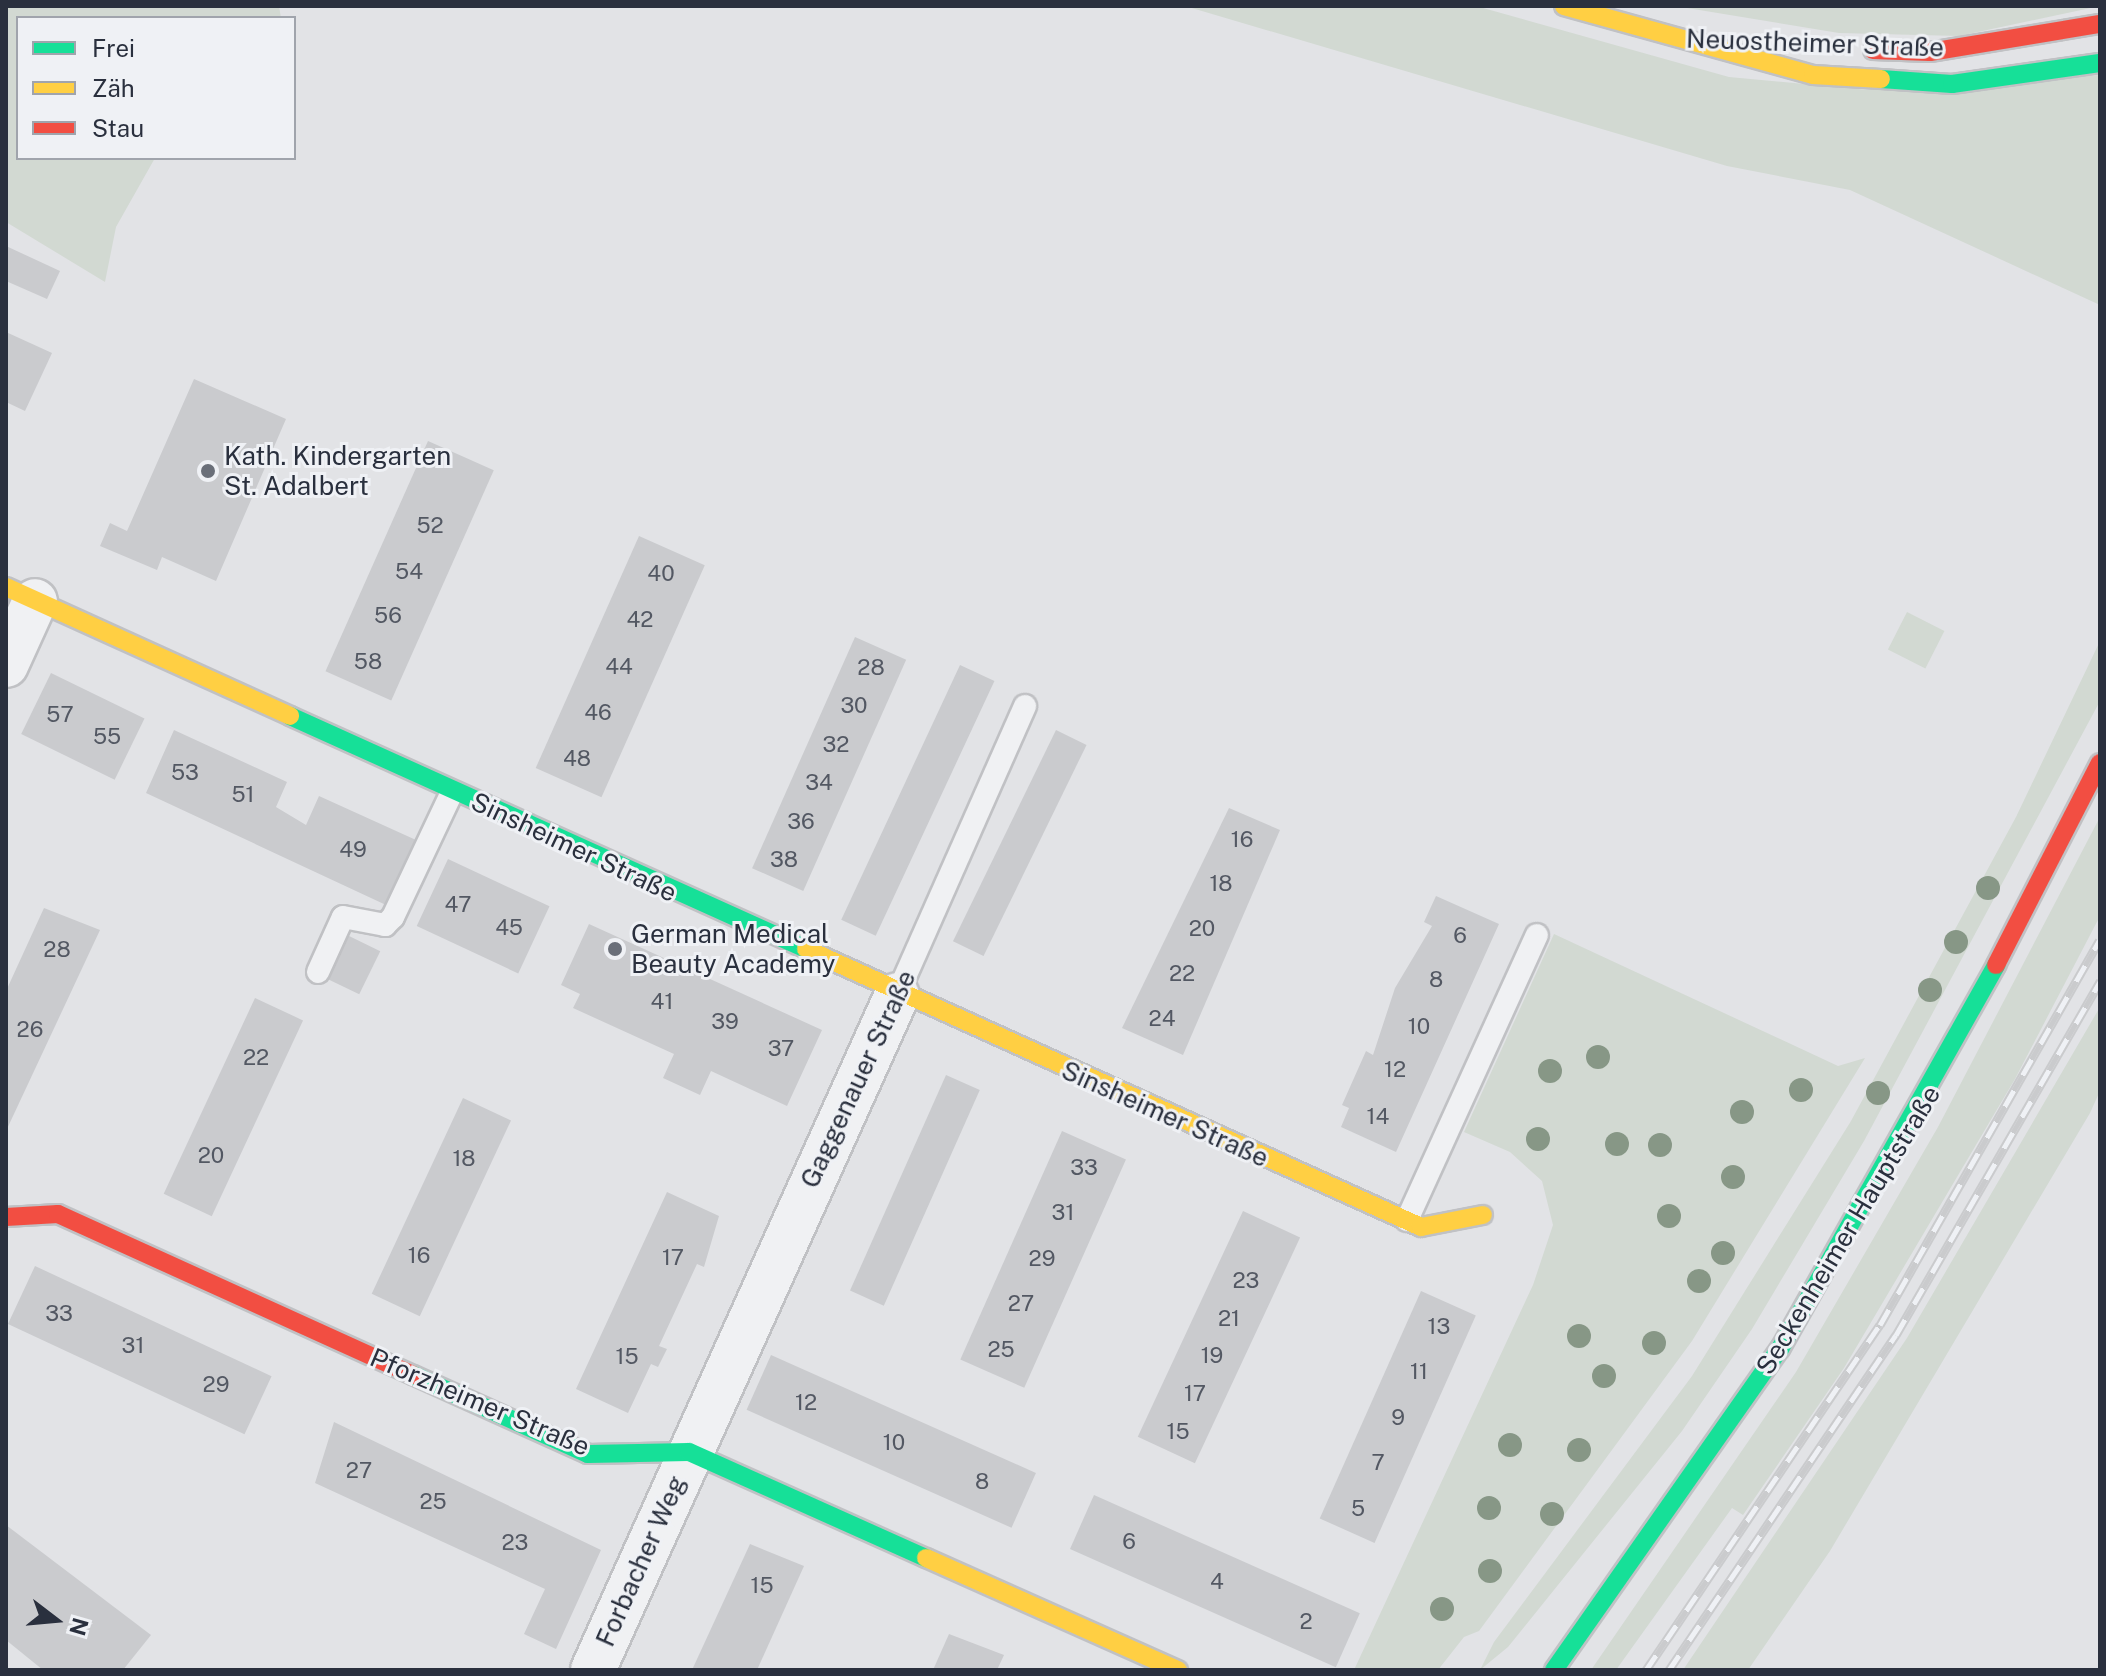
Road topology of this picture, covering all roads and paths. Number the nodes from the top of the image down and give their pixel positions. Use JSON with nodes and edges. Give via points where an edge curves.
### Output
{"nodes":[{"id":1,"x":1564,"y":6,"type":"edge"},
{"id":2,"x":2100,"y":24,"type":"edge"},
{"id":3,"x":1671,"y":38,"type":"junction"},
{"id":4,"x":1798,"y":47,"type":"dead end"},
{"id":5,"x":1857,"y":50,"type":"dead end"},
{"id":6,"x":2100,"y":63,"type":"edge"},
{"id":7,"x":21,"y":594,"type":"edge"},
{"id":8,"x":6,"y":665,"type":"edge"},
{"id":9,"x":1025,"y":706,"type":"dead end"},
{"id":10,"x":2100,"y":763,"type":"edge"},
{"id":11,"x":452,"y":792,"type":"junction"},
{"id":12,"x":1537,"y":935,"type":"dead end"},
{"id":13,"x":318,"y":972,"type":"dead end"},
{"id":14,"x":897,"y":995,"type":"junction"},
{"id":15,"x":1483,"y":1215,"type":"dead end"},
{"id":16,"x":6,"y":1217,"type":"edge"},
{"id":17,"x":1407,"y":1220,"type":"junction"},
{"id":18,"x":689,"y":1452,"type":"junction"},
{"id":19,"x":593,"y":1670,"type":"edge"},
{"id":20,"x":1178,"y":1670,"type":"edge"},
{"id":21,"x":1554,"y":1670,"type":"edge"}],
"edges":[{"from":1,"to":3,"type":"street","name":"Neuostheimer Straße"},
{"from":2,"to":5,"type":"street","name":"Neuostheimer Straße","via":[[1930,52]]},
{"from":3,"to":4,"type":"street","name":"Neuostheimer Straße"},
{"from":3,"to":6,"type":"street","name":"Neuostheimer Straße","via":[[1813,75],[1936,83],[2056,75]]},
{"from":7,"to":8,"type":"street"},
{"from":7,"to":11,"type":"street","name":"Sinsheimer Straße"},
{"from":9,"to":14,"type":"lane","name":"Gaggenauer Straße"},
{"from":10,"to":21,"type":"street","name":"Seckenheimer Hauptstraße","via":[[1930,1093],[1780,1349],[1667,1519]]},
{"from":11,"to":13,"type":"lane","via":[[393,917],[385,925],[343,917]]},
{"from":11,"to":14,"type":"street","name":"Sinsheimer Straße"},
{"from":12,"to":17,"type":"lane"},
{"from":14,"to":17,"type":"street","name":"Sinsheimer Straße"},
{"from":14,"to":18,"type":"street","name":"Gaggenauer Straße"},
{"from":15,"to":17,"type":"street","name":"Sinsheimer Straße","via":[[1421,1227]]},
{"from":16,"to":18,"type":"street","name":"Pforzheimer Straße","via":[[58,1214],[588,1454]]},
{"from":18,"to":19,"type":"street","name":"Forbacher Weg"},
{"from":18,"to":20,"type":"street","name":"Pforzheimer Straße"}]}
